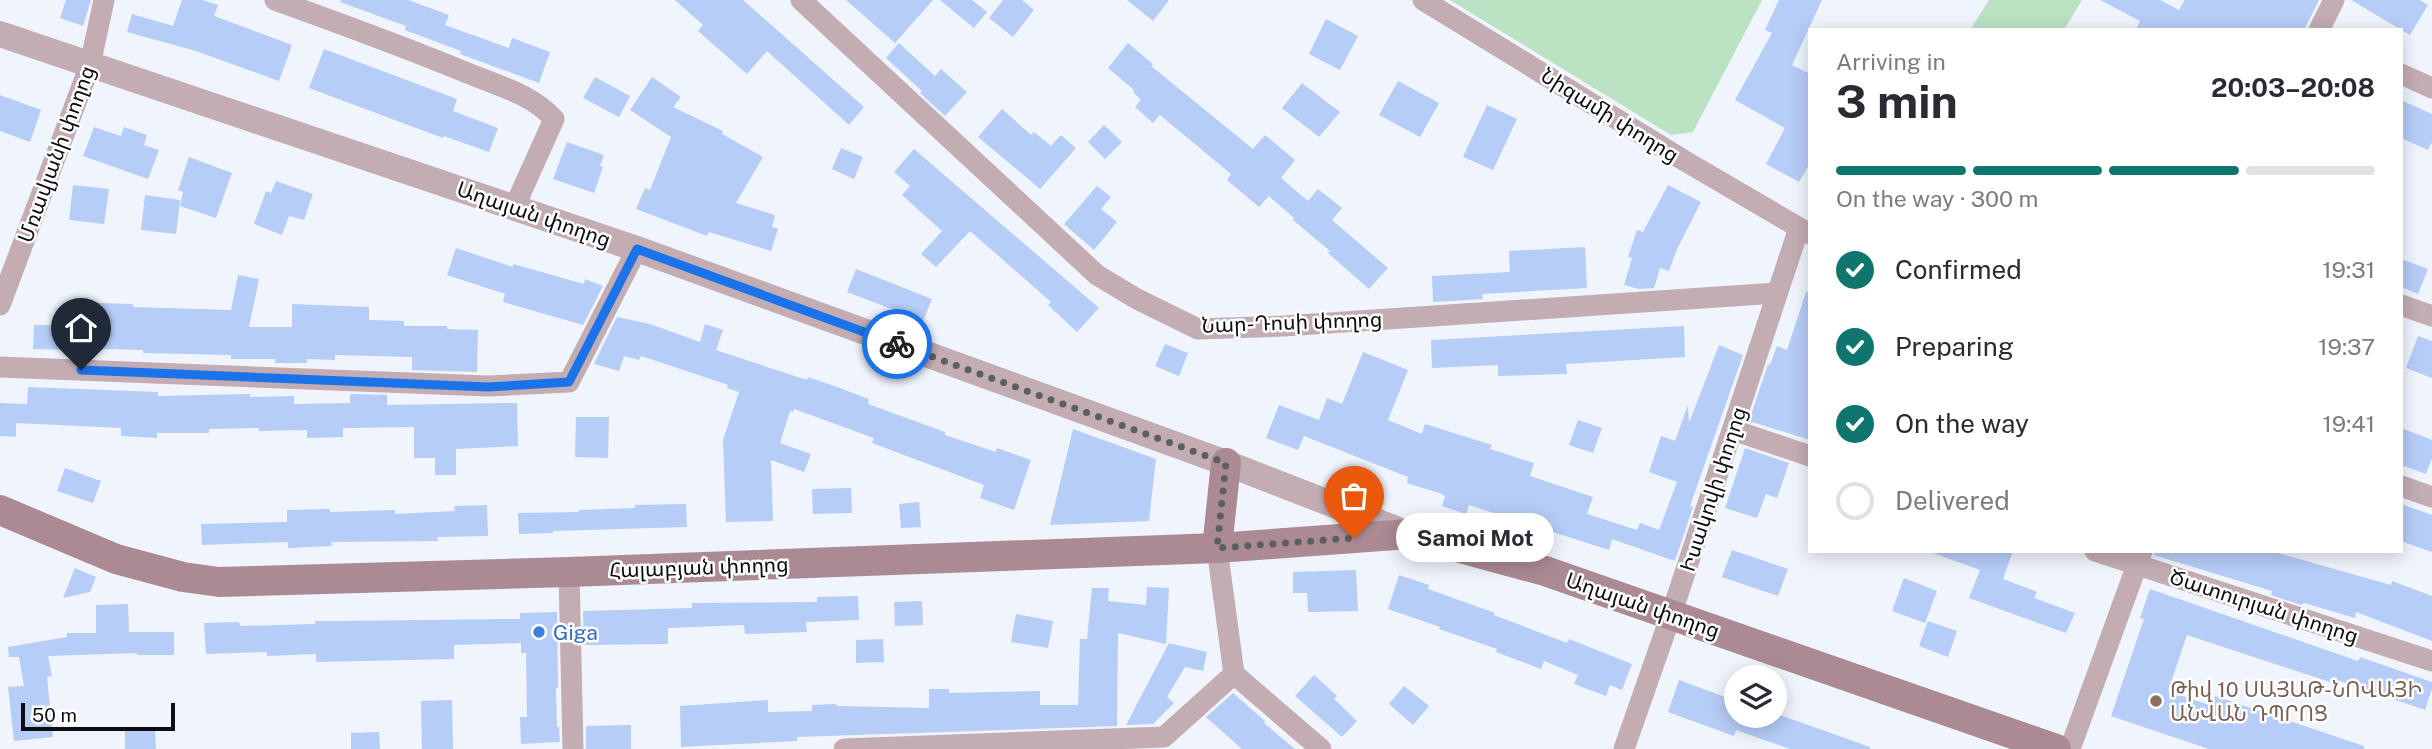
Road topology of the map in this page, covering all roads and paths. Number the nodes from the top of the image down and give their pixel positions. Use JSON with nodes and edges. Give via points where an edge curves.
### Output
{"nodes":[{"id":1,"x":104,"y":0,"type":"edge"},
{"id":2,"x":275,"y":0,"type":"edge"},
{"id":3,"x":800,"y":0,"type":"edge"},
{"id":4,"x":1423,"y":0,"type":"edge"},
{"id":5,"x":2334,"y":0,"type":"edge"},
{"id":6,"x":2320,"y":28,"type":"edge"},
{"id":7,"x":0,"y":34,"type":"edge"},
{"id":8,"x":90,"y":65,"type":"junction"},
{"id":9,"x":2403,"y":75,"type":"edge"},
{"id":10,"x":2432,"y":88,"type":"edge"},
{"id":11,"x":514,"y":208,"type":"junction"},
{"id":12,"x":1804,"y":231,"type":"edge"},
{"id":13,"x":637,"y":249,"type":"junction"},
{"id":14,"x":1777,"y":293,"type":"junction"},
{"id":15,"x":0,"y":306,"type":"edge"},
{"id":16,"x":2403,"y":306,"type":"edge"},
{"id":17,"x":2432,"y":316,"type":"edge"},
{"id":18,"x":0,"y":367,"type":"edge"},
{"id":19,"x":1732,"y":430,"type":"junction"},
{"id":20,"x":1808,"y":455,"type":"edge"},
{"id":21,"x":1226,"y":463,"type":"junction"},
{"id":22,"x":2403,"y":487,"type":"edge"},
{"id":23,"x":2432,"y":497,"type":"edge"},
{"id":24,"x":0,"y":510,"type":"edge"},
{"id":25,"x":1409,"y":534,"type":"junction"},
{"id":26,"x":1217,"y":548,"type":"junction"},
{"id":27,"x":2108,"y":553,"type":"edge"},
{"id":28,"x":2140,"y":558,"type":"edge"},
{"id":29,"x":569,"y":572,"type":"junction"},
{"id":30,"x":1671,"y":615,"type":"junction"},
{"id":31,"x":2432,"y":661,"type":"edge"},
{"id":32,"x":1234,"y":674,"type":"junction"},
{"id":33,"x":573,"y":749,"type":"edge"},
{"id":34,"x":844,"y":749,"type":"edge"},
{"id":35,"x":1321,"y":749,"type":"edge"},
{"id":36,"x":1624,"y":749,"type":"edge"},
{"id":37,"x":2056,"y":749,"type":"edge"},
{"id":38,"x":2070,"y":749,"type":"edge"}],
"edges":[{"from":1,"to":8,"type":"street","name":"Մռավյանի փողոց"},
{"from":2,"to":11,"type":"street","via":[[543,106],[554,119]]},
{"from":3,"to":14,"type":"street","name":"Նար-Դոսի փողոց","via":[[1097,275],[1198,329]]},
{"from":4,"to":12,"type":"street","name":"Նիզամի փողոց"},
{"from":5,"to":6,"type":"street"},
{"from":7,"to":8,"type":"street","name":"Աղայան փողոց"},
{"from":8,"to":11,"type":"street","name":"Աղայան փողոց"},
{"from":8,"to":15,"type":"street","name":"Մռավյանի փողոց"},
{"from":9,"to":10,"type":"street"},
{"from":11,"to":13,"type":"street","name":"Աղայան փողոց"},
{"from":12,"to":14,"type":"street","name":"Իսակովի փողոց"},
{"from":13,"to":18,"type":"street","via":[[569,382],[488,387]]},
{"from":13,"to":21,"type":"street","name":"Աղայան փողոց"},
{"from":14,"to":19,"type":"street","name":"Իսակովի փողոց"},
{"from":16,"to":17,"type":"street"},
{"from":19,"to":20,"type":"street"},
{"from":19,"to":30,"type":"street","name":"Իսակովի փողոց"},
{"from":21,"to":25,"type":"street","name":"Աղայան փողոց"},
{"from":21,"to":26,"type":"main road"},
{"from":22,"to":23,"type":"street"},
{"from":24,"to":29,"type":"main road","name":"Հալաբյան փողոց","via":[[116,559],[219,582]]},
{"from":25,"to":26,"type":"main road","name":"Հալաբյան փողոց"},
{"from":25,"to":30,"type":"main road","name":"Աղայան փողոց","via":[[1545,571]]},
{"from":26,"to":29,"type":"main road","name":"Հալաբյան փողոց"},
{"from":26,"to":32,"type":"street"},
{"from":27,"to":28,"type":"street","name":"Ծատուրյան փողոց"},
{"from":28,"to":31,"type":"street","name":"Ծատուրյան փողոց"},
{"from":28,"to":38,"type":"street"},
{"from":29,"to":33,"type":"street"},
{"from":30,"to":36,"type":"street","name":"Իսակովի փողոց"},
{"from":30,"to":37,"type":"main road","name":"Աղայան փողոց"},
{"from":32,"to":34,"type":"street","via":[[1164,737]]},
{"from":32,"to":35,"type":"street"}]}
